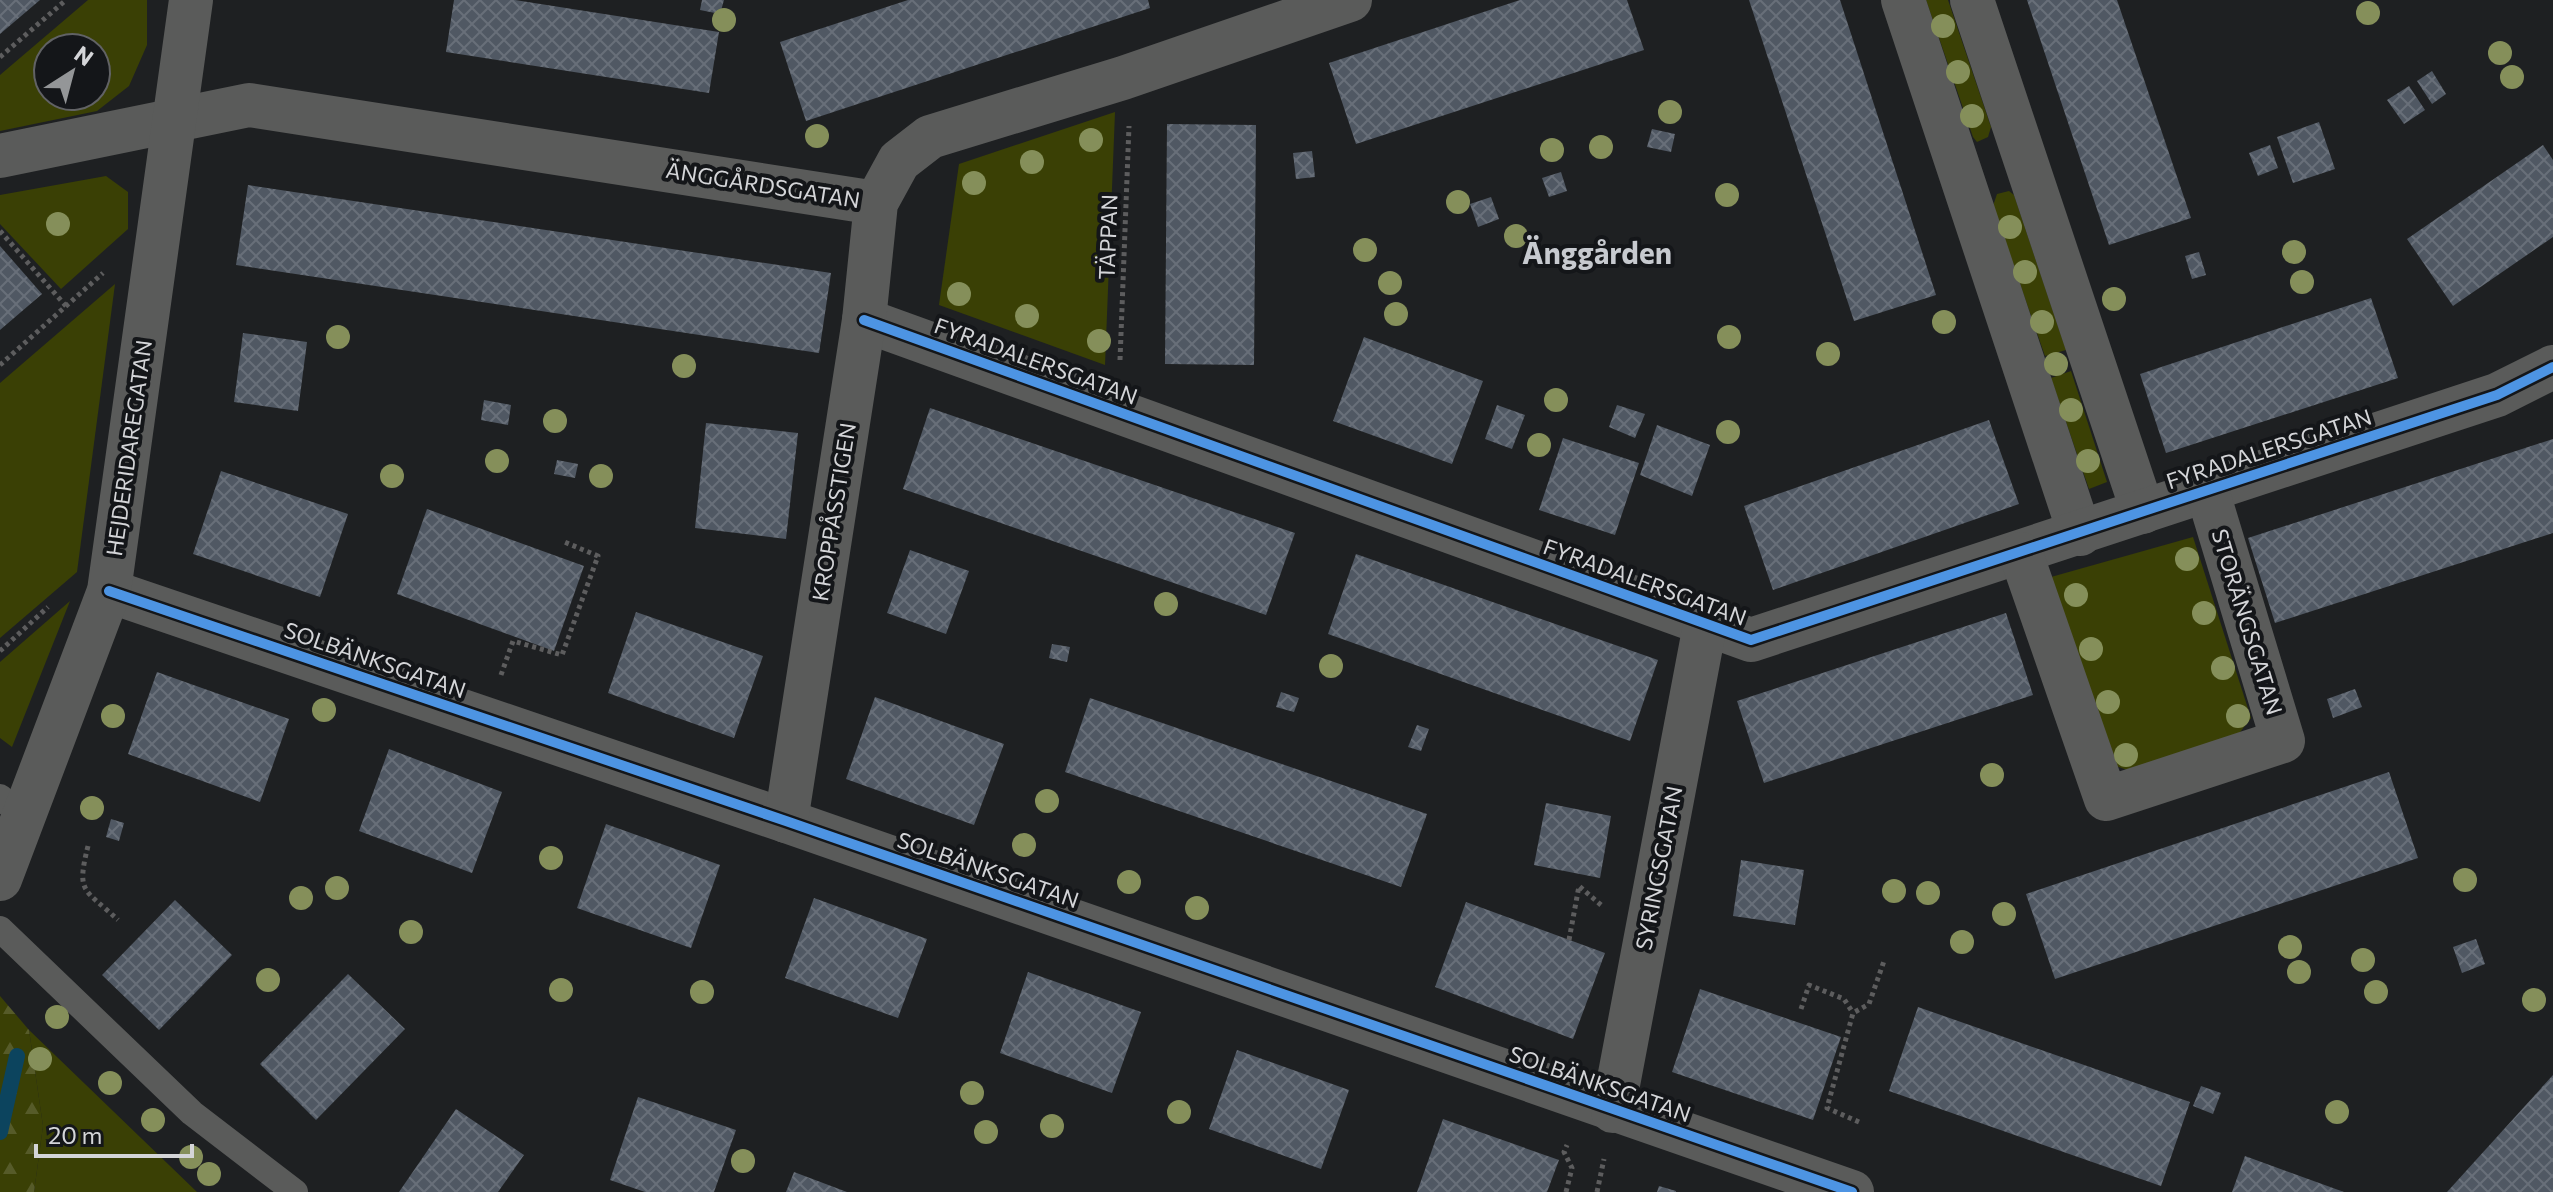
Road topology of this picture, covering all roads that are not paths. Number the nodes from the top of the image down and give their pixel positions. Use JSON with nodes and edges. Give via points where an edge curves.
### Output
{"nodes":[{"id":1,"x":191,"y":0,"type":"edge"},
{"id":2,"x":1350,"y":0,"type":"edge"},
{"id":3,"x":1903,"y":0,"type":"edge"},
{"id":4,"x":1972,"y":0,"type":"edge"},
{"id":5,"x":175,"y":119,"type":"junction"},
{"id":6,"x":0,"y":156,"type":"edge"},
{"id":7,"x":2023,"y":158,"type":"junction"},
{"id":8,"x":1963,"y":178,"type":"junction"},
{"id":9,"x":876,"y":203,"type":"junction"},
{"id":10,"x":864,"y":320,"type":"junction"},
{"id":11,"x":2553,"y":367,"type":"edge"},
{"id":12,"x":2207,"y":490,"type":"junction"},
{"id":13,"x":2143,"y":512,"type":"junction"},
{"id":14,"x":2080,"y":534,"type":"junction"},
{"id":15,"x":2021,"y":554,"type":"junction"},
{"id":16,"x":109,"y":591,"type":"junction"},
{"id":17,"x":1705,"y":625,"type":"junction"},
{"id":18,"x":11,"y":806,"type":"edge"},
{"id":19,"x":786,"y":821,"type":"junction"},
{"id":20,"x":0,"y":879,"type":"edge"},
{"id":21,"x":0,"y":929,"type":"edge"},
{"id":22,"x":1613,"y":1111,"type":"junction"},
{"id":23,"x":295,"y":1192,"type":"edge"},
{"id":24,"x":1852,"y":1192,"type":"edge"}],
"edges":[{"from":1,"to":5,"type":"street","name":"HEJDERIDAREGATAN"},
{"from":2,"to":9,"type":"street","name":"ÄNGGÅRDSGATAN","via":[[930,137],[899,161]]},
{"from":3,"to":8,"type":"street"},
{"from":4,"to":7,"type":"street"},
{"from":5,"to":6,"type":"street","name":"ÄNGGÅRDSGATAN"},
{"from":5,"to":9,"type":"street","name":"ÄNGGÅRDSGATAN","via":[[249,105]]},
{"from":5,"to":16,"type":"street","name":"HEJDERIDAREGATAN"},
{"from":7,"to":8,"type":"street"},
{"from":7,"to":13,"type":"street"},
{"from":8,"to":14,"type":"street"},
{"from":9,"to":10,"type":"street","name":"KROPPÅSSTIGEN"},
{"from":10,"to":17,"type":"street","name":"FYRADALERSGATAN"},
{"from":10,"to":19,"type":"street","name":"KROPPÅSSTIGEN"},
{"from":11,"to":12,"type":"street","name":"FYRADALERSGATAN","via":[[2497,395]]},
{"from":12,"to":13,"type":"street","name":"FYRADALERSGATAN"},
{"from":12,"to":15,"type":"street","name":"STORÄNGSGATAN","via":[[2283,741],[2106,799]]},
{"from":13,"to":14,"type":"street","name":"FYRADALERSGATAN"},
{"from":14,"to":15,"type":"street","name":"FYRADALERSGATAN"},
{"from":15,"to":17,"type":"street","name":"FYRADALERSGATAN","via":[[1751,640]]},
{"from":16,"to":18,"type":"street","name":"HEJDERIDAREGATAN"},
{"from":16,"to":19,"type":"street","name":"SOLBÄNKSGATAN"},
{"from":17,"to":22,"type":"street","name":"SYRINGSGATAN"},
{"from":18,"to":20,"type":"street","name":"HEJDERIDAREGATAN"},
{"from":19,"to":22,"type":"street","name":"SOLBÄNKSGATAN"},
{"from":21,"to":23,"type":"lane","via":[[192,1113]]},
{"from":22,"to":24,"type":"street","name":"SOLBÄNKSGATAN"}]}
